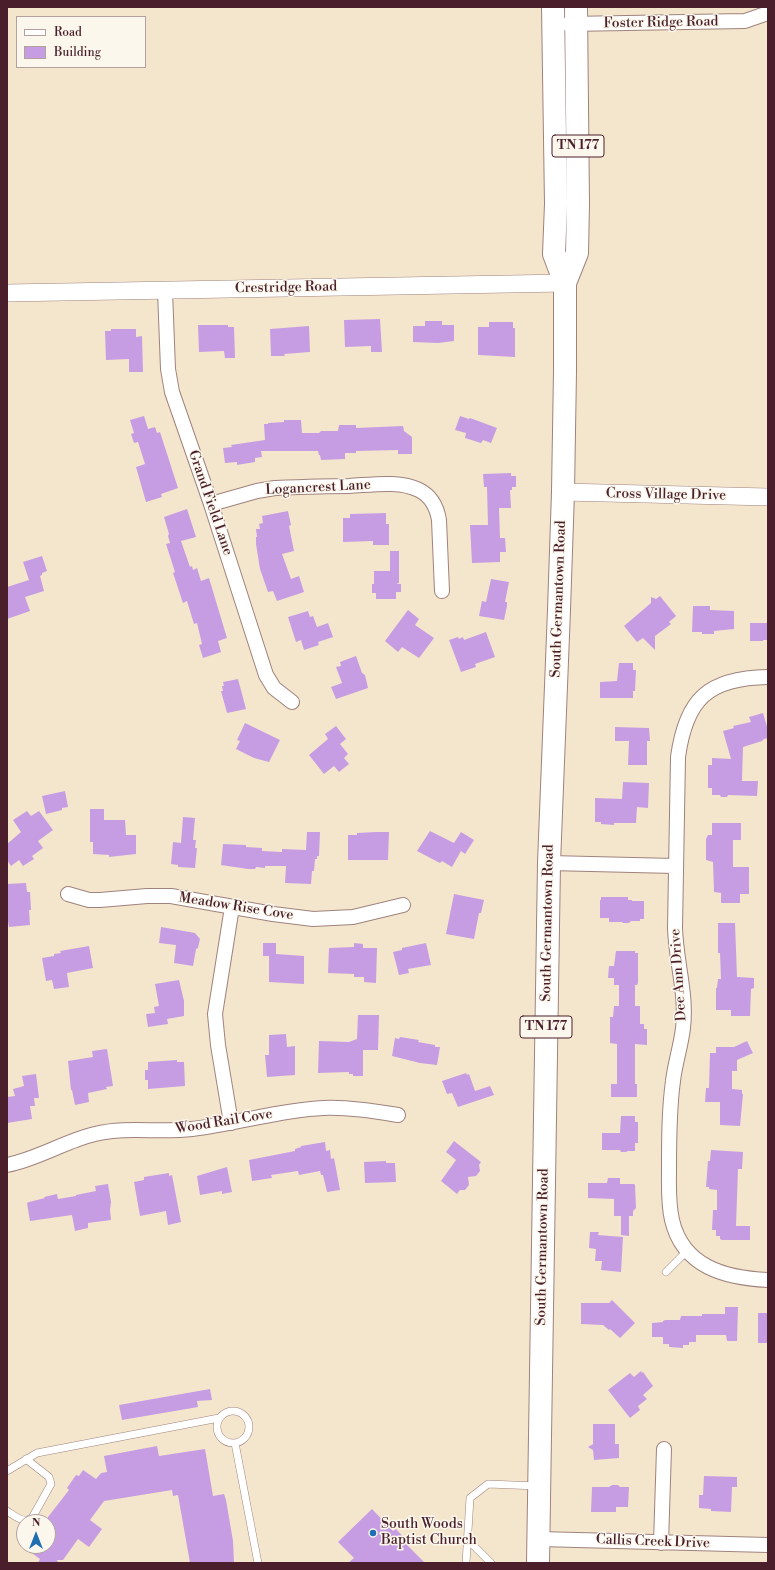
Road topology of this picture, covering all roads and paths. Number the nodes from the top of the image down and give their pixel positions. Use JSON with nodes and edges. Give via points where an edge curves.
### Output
{"nodes":[{"id":1,"x":768,"y":13,"type":"edge"},
{"id":2,"x":553,"y":15,"type":"edge"},
{"id":3,"x":576,"y":16,"type":"edge"},
{"id":4,"x":565,"y":283,"type":"junction"},
{"id":5,"x":165,"y":291,"type":"junction"},
{"id":6,"x":7,"y":293,"type":"edge"},
{"id":7,"x":563,"y":492,"type":"junction"},
{"id":8,"x":768,"y":497,"type":"edge"},
{"id":9,"x":211,"y":504,"type":"junction"},
{"id":10,"x":442,"y":591,"type":"dead end"},
{"id":11,"x":768,"y":677,"type":"edge"},
{"id":12,"x":292,"y":702,"type":"dead end"},
{"id":13,"x":549,"y":863,"type":"junction"},
{"id":14,"x":675,"y":866,"type":"junction"},
{"id":15,"x":68,"y":894,"type":"dead end"},
{"id":16,"x":403,"y":905,"type":"dead end"},
{"id":17,"x":232,"y":907,"type":"junction"},
{"id":18,"x":398,"y":1115,"type":"dead end"},
{"id":19,"x":231,"y":1123,"type":"junction"},
{"id":20,"x":7,"y":1165,"type":"edge"},
{"id":21,"x":687,"y":1251,"type":"junction"},
{"id":22,"x":666,"y":1272,"type":"dead end"},
{"id":23,"x":768,"y":1280,"type":"edge"},
{"id":24,"x":220,"y":1418,"type":"junction"},
{"id":25,"x":236,"y":1443,"type":"junction"},
{"id":26,"x":664,"y":1449,"type":"dead end"},
{"id":27,"x":26,"y":1459,"type":"junction"},
{"id":28,"x":7,"y":1471,"type":"edge"},
{"id":29,"x":540,"y":1486,"type":"junction"},
{"id":30,"x":7,"y":1511,"type":"edge"},
{"id":31,"x":539,"y":1539,"type":"junction"},
{"id":32,"x":468,"y":1540,"type":"junction"},
{"id":33,"x":661,"y":1543,"type":"junction"},
{"id":34,"x":768,"y":1545,"type":"edge"},
{"id":35,"x":258,"y":1563,"type":"edge"},
{"id":36,"x":466,"y":1563,"type":"edge"},
{"id":37,"x":491,"y":1563,"type":"edge"},
{"id":38,"x":538,"y":1563,"type":"edge"}],
"edges":[{"from":1,"to":3,"type":"street","name":"Foster Ridge Road","via":[[745,21]]},
{"from":2,"to":3,"type":"street","name":"Foster Ridge Road"},
{"from":2,"to":4,"type":"main road","name":"South Germantown Road","number":"TN 177","via":[[556,204],[554,254]]},
{"from":3,"to":4,"type":"main road","name":"South Germantown Road","number":"TN 177","via":[[577,253]]},
{"from":4,"to":5,"type":"street","name":"Crestridge Road"},
{"from":4,"to":7,"type":"main road","name":"South Germantown Road","number":"TN 177"},
{"from":5,"to":6,"type":"street","name":"Crestridge Road"},
{"from":5,"to":9,"type":"street","name":"Grand Field Lane","via":[[170,384]]},
{"from":7,"to":8,"type":"street","name":"Cross Village Drive"},
{"from":7,"to":13,"type":"main road","name":"South Germantown Road","number":"TN 177"},
{"from":9,"to":10,"type":"street","name":"Logancrest Lane","via":[[275,488],[410,486],[426,494],[439,520]]},
{"from":9,"to":12,"type":"street","name":"Grand Field Lane","via":[[266,675],[274,688]]},
{"from":11,"to":14,"type":"street","name":"Dee Ann Drive","via":[[750,677],[716,687],[700,698],[691,710],[681,738],[678,757]]},
{"from":13,"to":14,"type":"street"},
{"from":13,"to":29,"type":"main road","name":"South Germantown Road","number":"TN 177"},
{"from":14,"to":21,"type":"street","name":"Dee Ann Drive","via":[[676,945],[684,1011],[671,1100],[668,1196],[675,1231]]},
{"from":15,"to":17,"type":"street","name":"Meadow Rise Cove","via":[[89,900],[171,896]]},
{"from":16,"to":17,"type":"street","name":"Meadow Rise Cove","via":[[353,916],[314,918]]},
{"from":17,"to":19,"type":"street","via":[[215,1014]]},
{"from":18,"to":19,"type":"street","name":"Wood Rail Cove","via":[[323,1108]]},
{"from":19,"to":20,"type":"street","name":"Wood Rail Cove","via":[[190,1129],[111,1130]]},
{"from":21,"to":22,"type":"lane"},
{"from":21,"to":23,"type":"street","via":[[708,1268],[722,1274]]},
{"from":24,"to":25,"type":"lane","via":[[216,1425],[220,1437]]},
{"from":24,"to":25,"type":"lane","via":[[228,1412],[238,1412],[245,1417],[248,1432],[245,1438]]},
{"from":24,"to":27,"type":"lane","via":[[37,1453]]},
{"from":25,"to":35,"type":"lane"},
{"from":26,"to":33,"type":"street"},
{"from":27,"to":28,"type":"lane"},
{"from":27,"to":30,"type":"lane","via":[[49,1477],[50,1484],[32,1518],[21,1520]]},
{"from":29,"to":31,"type":"main road","name":"South Germantown Road","number":"TN 177"},
{"from":29,"to":32,"type":"lane","via":[[488,1484],[470,1498]]},
{"from":31,"to":33,"type":"street","name":"Callis Creek Drive"},
{"from":31,"to":38,"type":"main road","name":"South Germantown Road","number":"TN 177"},
{"from":32,"to":36,"type":"lane"},
{"from":32,"to":37,"type":"lane"},
{"from":33,"to":34,"type":"street","name":"Callis Creek Drive"}]}
